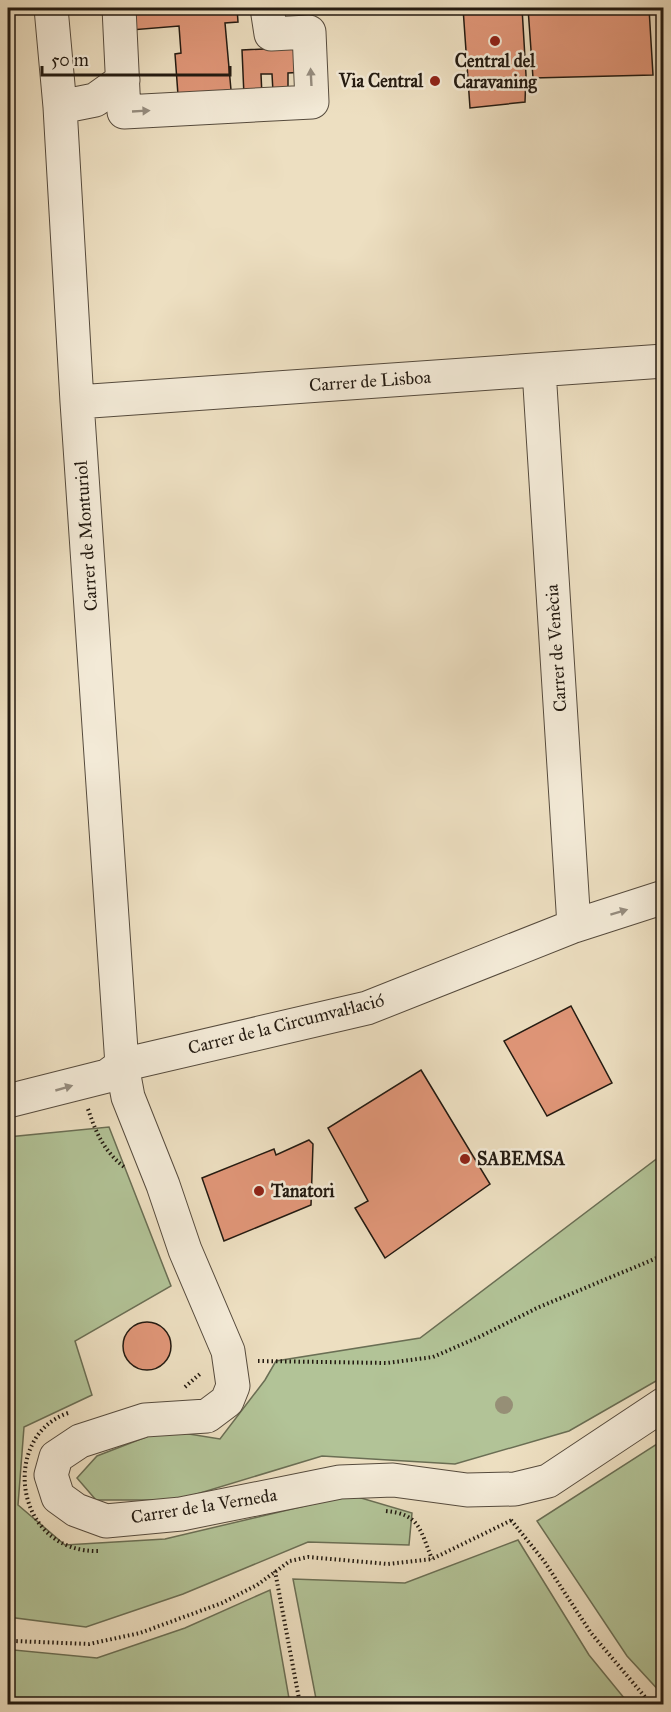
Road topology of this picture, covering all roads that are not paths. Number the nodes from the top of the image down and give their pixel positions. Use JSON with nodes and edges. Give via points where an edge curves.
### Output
{"nodes":[{"id":1,"x":51,"y":8,"type":"edge"},
{"id":2,"x":119,"y":8,"type":"edge"},
{"id":3,"x":269,"y":21,"type":"edge"},
{"id":4,"x":123,"y":80,"type":"junction"},
{"id":5,"x":60,"y":107,"type":"junction"},
{"id":6,"x":663,"y":361,"type":"edge"},
{"id":7,"x":539,"y":370,"type":"junction"},
{"id":8,"x":77,"y":402,"type":"junction"},
{"id":9,"x":663,"y":897,"type":"edge"},
{"id":10,"x":574,"y":926,"type":"junction"},
{"id":11,"x":122,"y":1065,"type":"junction"},
{"id":12,"x":8,"y":1101,"type":"edge"},
{"id":13,"x":663,"y":1404,"type":"edge"}],
"edges":[{"from":1,"to":5,"type":"street","name":"Carrer de Monturiol"},
{"from":2,"to":4,"type":"street"},
{"from":4,"to":3,"type":"street","one_way":true,"via":[[124,112],[312,102],[309,32]]},
{"from":4,"to":5,"type":"street","via":[[95,100]]},
{"from":5,"to":8,"type":"street","name":"Carrer de Monturiol"},
{"from":6,"to":7,"type":"street","name":"Carrer de Lisboa"},
{"from":7,"to":8,"type":"street","name":"Carrer de Lisboa"},
{"from":7,"to":10,"type":"street","name":"Carrer de Venècia"},
{"from":8,"to":11,"type":"street","name":"Carrer de Monturiol"},
{"from":10,"to":9,"type":"street","name":"Carrer de la Circumval·lació","one_way":true},
{"from":10,"to":11,"type":"street","name":"Carrer de la Circumval·lació","via":[[367,1008]]},
{"from":12,"to":11,"type":"street","name":"Carrer de la Circumval·lació","one_way":true,"via":[[107,1076]]},
{"from":11,"to":13,"type":"street","name":"Carrer de la Verneda","via":[[128,1097],[164,1185],[185,1250],[228,1351],[233,1386],[227,1401],[207,1416],[145,1420],[80,1441],[56,1457],[51,1475],[58,1497],[76,1510],[106,1521],[181,1514],[340,1482],[393,1480],[467,1490],[515,1489],[548,1481]]}]}
